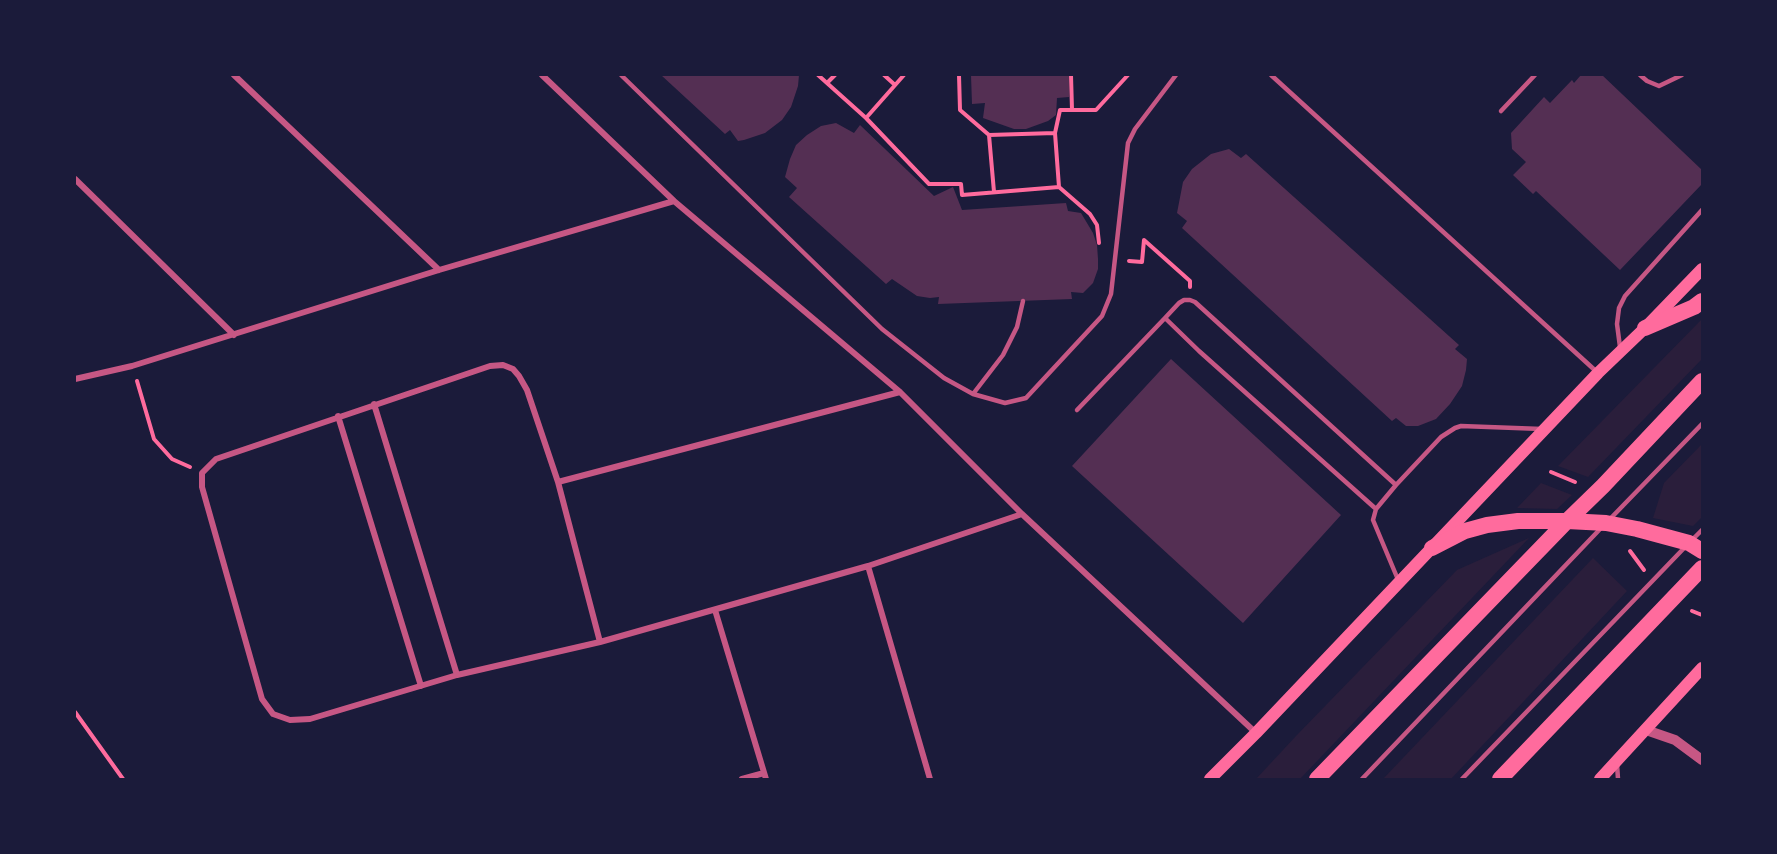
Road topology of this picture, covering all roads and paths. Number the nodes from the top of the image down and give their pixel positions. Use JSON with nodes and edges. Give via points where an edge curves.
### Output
{"nodes":[{"id":1,"x":234,"y":75,"type":"edge"},
{"id":2,"x":542,"y":75,"type":"edge"},
{"id":3,"x":621,"y":75,"type":"edge"},
{"id":4,"x":818,"y":75,"type":"edge"},
{"id":5,"x":835,"y":75,"type":"edge"},
{"id":6,"x":884,"y":75,"type":"edge"},
{"id":7,"x":904,"y":75,"type":"edge"},
{"id":8,"x":959,"y":75,"type":"edge"},
{"id":9,"x":1071,"y":75,"type":"edge"},
{"id":10,"x":1128,"y":75,"type":"edge"},
{"id":11,"x":1176,"y":75,"type":"edge"},
{"id":12,"x":1271,"y":75,"type":"edge"},
{"id":13,"x":1535,"y":75,"type":"edge"},
{"id":14,"x":1640,"y":75,"type":"edge"},
{"id":15,"x":1682,"y":75,"type":"edge"},
{"id":16,"x":827,"y":83,"type":"junction"},
{"id":17,"x":895,"y":85,"type":"junction"},
{"id":18,"x":1072,"y":110,"type":"junction"},
{"id":19,"x":1501,"y":111,"type":"dead end"},
{"id":20,"x":866,"y":118,"type":"junction"},
{"id":21,"x":1055,"y":133,"type":"junction"},
{"id":22,"x":989,"y":135,"type":"junction"},
{"id":23,"x":75,"y":179,"type":"edge"},
{"id":24,"x":1059,"y":187,"type":"junction"},
{"id":25,"x":994,"y":192,"type":"junction"},
{"id":26,"x":674,"y":201,"type":"junction"},
{"id":27,"x":1702,"y":210,"type":"edge"},
{"id":28,"x":1115,"y":260,"type":"junction"},
{"id":29,"x":1702,"y":269,"type":"edge"},
{"id":30,"x":439,"y":270,"type":"junction"},
{"id":31,"x":1182,"y":273,"type":"dead end"},
{"id":32,"x":1023,"y":301,"type":"dead end"},
{"id":33,"x":1702,"y":301,"type":"edge"},
{"id":34,"x":1165,"y":318,"type":"junction"},
{"id":35,"x":1645,"y":328,"type":"junction"},
{"id":36,"x":234,"y":335,"type":"junction"},
{"id":37,"x":1621,"y":351,"type":"junction"},
{"id":38,"x":132,"y":366,"type":"junction"},
{"id":39,"x":1598,"y":373,"type":"junction"},
{"id":40,"x":75,"y":379,"type":"edge"},
{"id":41,"x":1702,"y":381,"type":"edge"},
{"id":42,"x":900,"y":392,"type":"junction"},
{"id":43,"x":974,"y":394,"type":"junction"},
{"id":44,"x":374,"y":404,"type":"junction"},
{"id":45,"x":1077,"y":410,"type":"dead end"},
{"id":46,"x":338,"y":416,"type":"junction"},
{"id":47,"x":1702,"y":424,"type":"edge"},
{"id":48,"x":1545,"y":429,"type":"junction"},
{"id":49,"x":1551,"y":472,"type":"dead end"},
{"id":50,"x":202,"y":473,"type":"junction"},
{"id":51,"x":558,"y":482,"type":"junction"},
{"id":52,"x":1579,"y":483,"type":"dead end"},
{"id":53,"x":1396,"y":485,"type":"junction"},
{"id":54,"x":1376,"y":509,"type":"junction"},
{"id":55,"x":1022,"y":514,"type":"junction"},
{"id":56,"x":1567,"y":521,"type":"junction"},
{"id":57,"x":1606,"y":523,"type":"junction"},
{"id":58,"x":1702,"y":530,"type":"edge"},
{"id":59,"x":1696,"y":547,"type":"edge"},
{"id":60,"x":1432,"y":548,"type":"junction"},
{"id":61,"x":1630,"y":551,"type":"dead end"},
{"id":62,"x":867,"y":566,"type":"junction"},
{"id":63,"x":1702,"y":568,"type":"edge"},
{"id":64,"x":1645,"y":571,"type":"dead end"},
{"id":65,"x":1399,"y":583,"type":"junction"},
{"id":66,"x":716,"y":610,"type":"junction"},
{"id":67,"x":1691,"y":610,"type":"dead end"},
{"id":68,"x":1702,"y":615,"type":"edge"},
{"id":69,"x":600,"y":642,"type":"junction"},
{"id":70,"x":1702,"y":668,"type":"edge"},
{"id":71,"x":457,"y":675,"type":"junction"},
{"id":72,"x":422,"y":686,"type":"junction"},
{"id":73,"x":75,"y":712,"type":"edge"},
{"id":74,"x":1646,"y":730,"type":"junction"},
{"id":75,"x":1256,"y":733,"type":"junction"},
{"id":76,"x":1702,"y":760,"type":"edge"},
{"id":77,"x":1617,"y":762,"type":"junction"},
{"id":78,"x":765,"y":776,"type":"edge"},
{"id":79,"x":123,"y":779,"type":"edge"},
{"id":80,"x":742,"y":779,"type":"edge"},
{"id":81,"x":930,"y":779,"type":"edge"},
{"id":82,"x":1210,"y":779,"type":"edge"},
{"id":83,"x":1317,"y":779,"type":"edge"},
{"id":84,"x":1362,"y":779,"type":"edge"},
{"id":85,"x":1462,"y":779,"type":"edge"},
{"id":86,"x":1500,"y":779,"type":"edge"},
{"id":87,"x":1600,"y":779,"type":"edge"},
{"id":88,"x":1618,"y":779,"type":"edge"}],
"edges":[{"from":1,"to":30,"type":"street"},
{"from":2,"to":26,"type":"street"},
{"from":3,"to":43,"type":"lane","via":[[882,329],[944,378]]},
{"from":4,"to":16,"type":"path"},
{"from":5,"to":16,"type":"path"},
{"from":6,"to":17,"type":"path"},
{"from":7,"to":17,"type":"path"},
{"from":8,"to":22,"type":"path","via":[[960,110]]},
{"from":9,"to":18,"type":"path"},
{"from":10,"to":18,"type":"path","via":[[1096,110]]},
{"from":11,"to":28,"type":"lane","via":[[1128,143]]},
{"from":12,"to":39,"type":"lane"},
{"from":13,"to":19,"type":"lane"},
{"from":14,"to":15,"type":"lane","via":[[1659,86]]},
{"from":16,"to":20,"type":"path"},
{"from":17,"to":20,"type":"path"},
{"from":18,"to":21,"type":"path","via":[[1060,110]]},
{"from":20,"to":25,"type":"path","via":[[929,183],[961,184],[962,195]]},
{"from":21,"to":22,"type":"path"},
{"from":21,"to":24,"type":"path"},
{"from":22,"to":25,"type":"path"},
{"from":23,"to":36,"type":"street"},
{"from":24,"to":25,"type":"path"},
{"from":24,"to":28,"type":"path","via":[[1097,225],[1101,259]]},
{"from":26,"to":30,"type":"street"},
{"from":26,"to":42,"type":"street"},
{"from":27,"to":37,"type":"lane","via":[[1625,296],[1617,324]]},
{"from":28,"to":31,"type":"path","via":[[1142,262],[1144,240]]},
{"from":28,"to":43,"type":"lane","via":[[1111,294],[1102,316],[1026,398],[1005,403]]},
{"from":29,"to":35,"type":"main road"},
{"from":30,"to":36,"type":"street"},
{"from":32,"to":43,"type":"lane","via":[[1017,327],[1003,355]]},
{"from":33,"to":35,"type":"highway"},
{"from":34,"to":45,"type":"lane"},
{"from":34,"to":53,"type":"lane","via":[[1184,300],[1195,302]]},
{"from":34,"to":54,"type":"lane"},
{"from":35,"to":37,"type":"main road"},
{"from":36,"to":38,"type":"street"},
{"from":37,"to":39,"type":"main road"},
{"from":38,"to":40,"type":"street"},
{"from":38,"to":50,"type":"path","via":[[154,439],[172,459]]},
{"from":39,"to":48,"type":"main road"},
{"from":41,"to":56,"type":"highway"},
{"from":42,"to":51,"type":"street"},
{"from":42,"to":55,"type":"street"},
{"from":44,"to":46,"type":"street"},
{"from":44,"to":51,"type":"street","via":[[490,366],[513,369],[526,390]]},
{"from":44,"to":71,"type":"street"},
{"from":46,"to":50,"type":"street","via":[[216,459]]},
{"from":46,"to":72,"type":"street"},
{"from":47,"to":57,"type":"lane"},
{"from":48,"to":53,"type":"lane","via":[[1455,428],[1441,437]]},
{"from":48,"to":60,"type":"main road"},
{"from":49,"to":52,"type":"path"},
{"from":50,"to":72,"type":"street","via":[[202,487],[262,699],[273,714],[290,720],[310,719]]},
{"from":51,"to":69,"type":"street"},
{"from":53,"to":54,"type":"lane"},
{"from":54,"to":65,"type":"lane","via":[[1373,520]]},
{"from":55,"to":62,"type":"street"},
{"from":55,"to":75,"type":"street"},
{"from":56,"to":57,"type":"highway"},
{"from":56,"to":60,"type":"highway","via":[[1487,525]]},
{"from":56,"to":83,"type":"highway"},
{"from":57,"to":59,"type":"highway"},
{"from":57,"to":84,"type":"lane"},
{"from":58,"to":59,"type":"lane"},
{"from":59,"to":85,"type":"lane"},
{"from":60,"to":65,"type":"main road"},
{"from":61,"to":64,"type":"path"},
{"from":62,"to":66,"type":"street"},
{"from":62,"to":81,"type":"street"},
{"from":63,"to":86,"type":"highway"},
{"from":65,"to":75,"type":"main road"},
{"from":66,"to":69,"type":"street"},
{"from":66,"to":78,"type":"street"},
{"from":67,"to":68,"type":"path"},
{"from":69,"to":71,"type":"street"},
{"from":70,"to":74,"type":"main road"},
{"from":71,"to":72,"type":"street"},
{"from":73,"to":79,"type":"path"},
{"from":74,"to":76,"type":"street","via":[[1675,740]]},
{"from":74,"to":77,"type":"main road"},
{"from":75,"to":82,"type":"main road"},
{"from":77,"to":87,"type":"main road"},
{"from":77,"to":88,"type":"lane"},
{"from":78,"to":80,"type":"street"}]}
